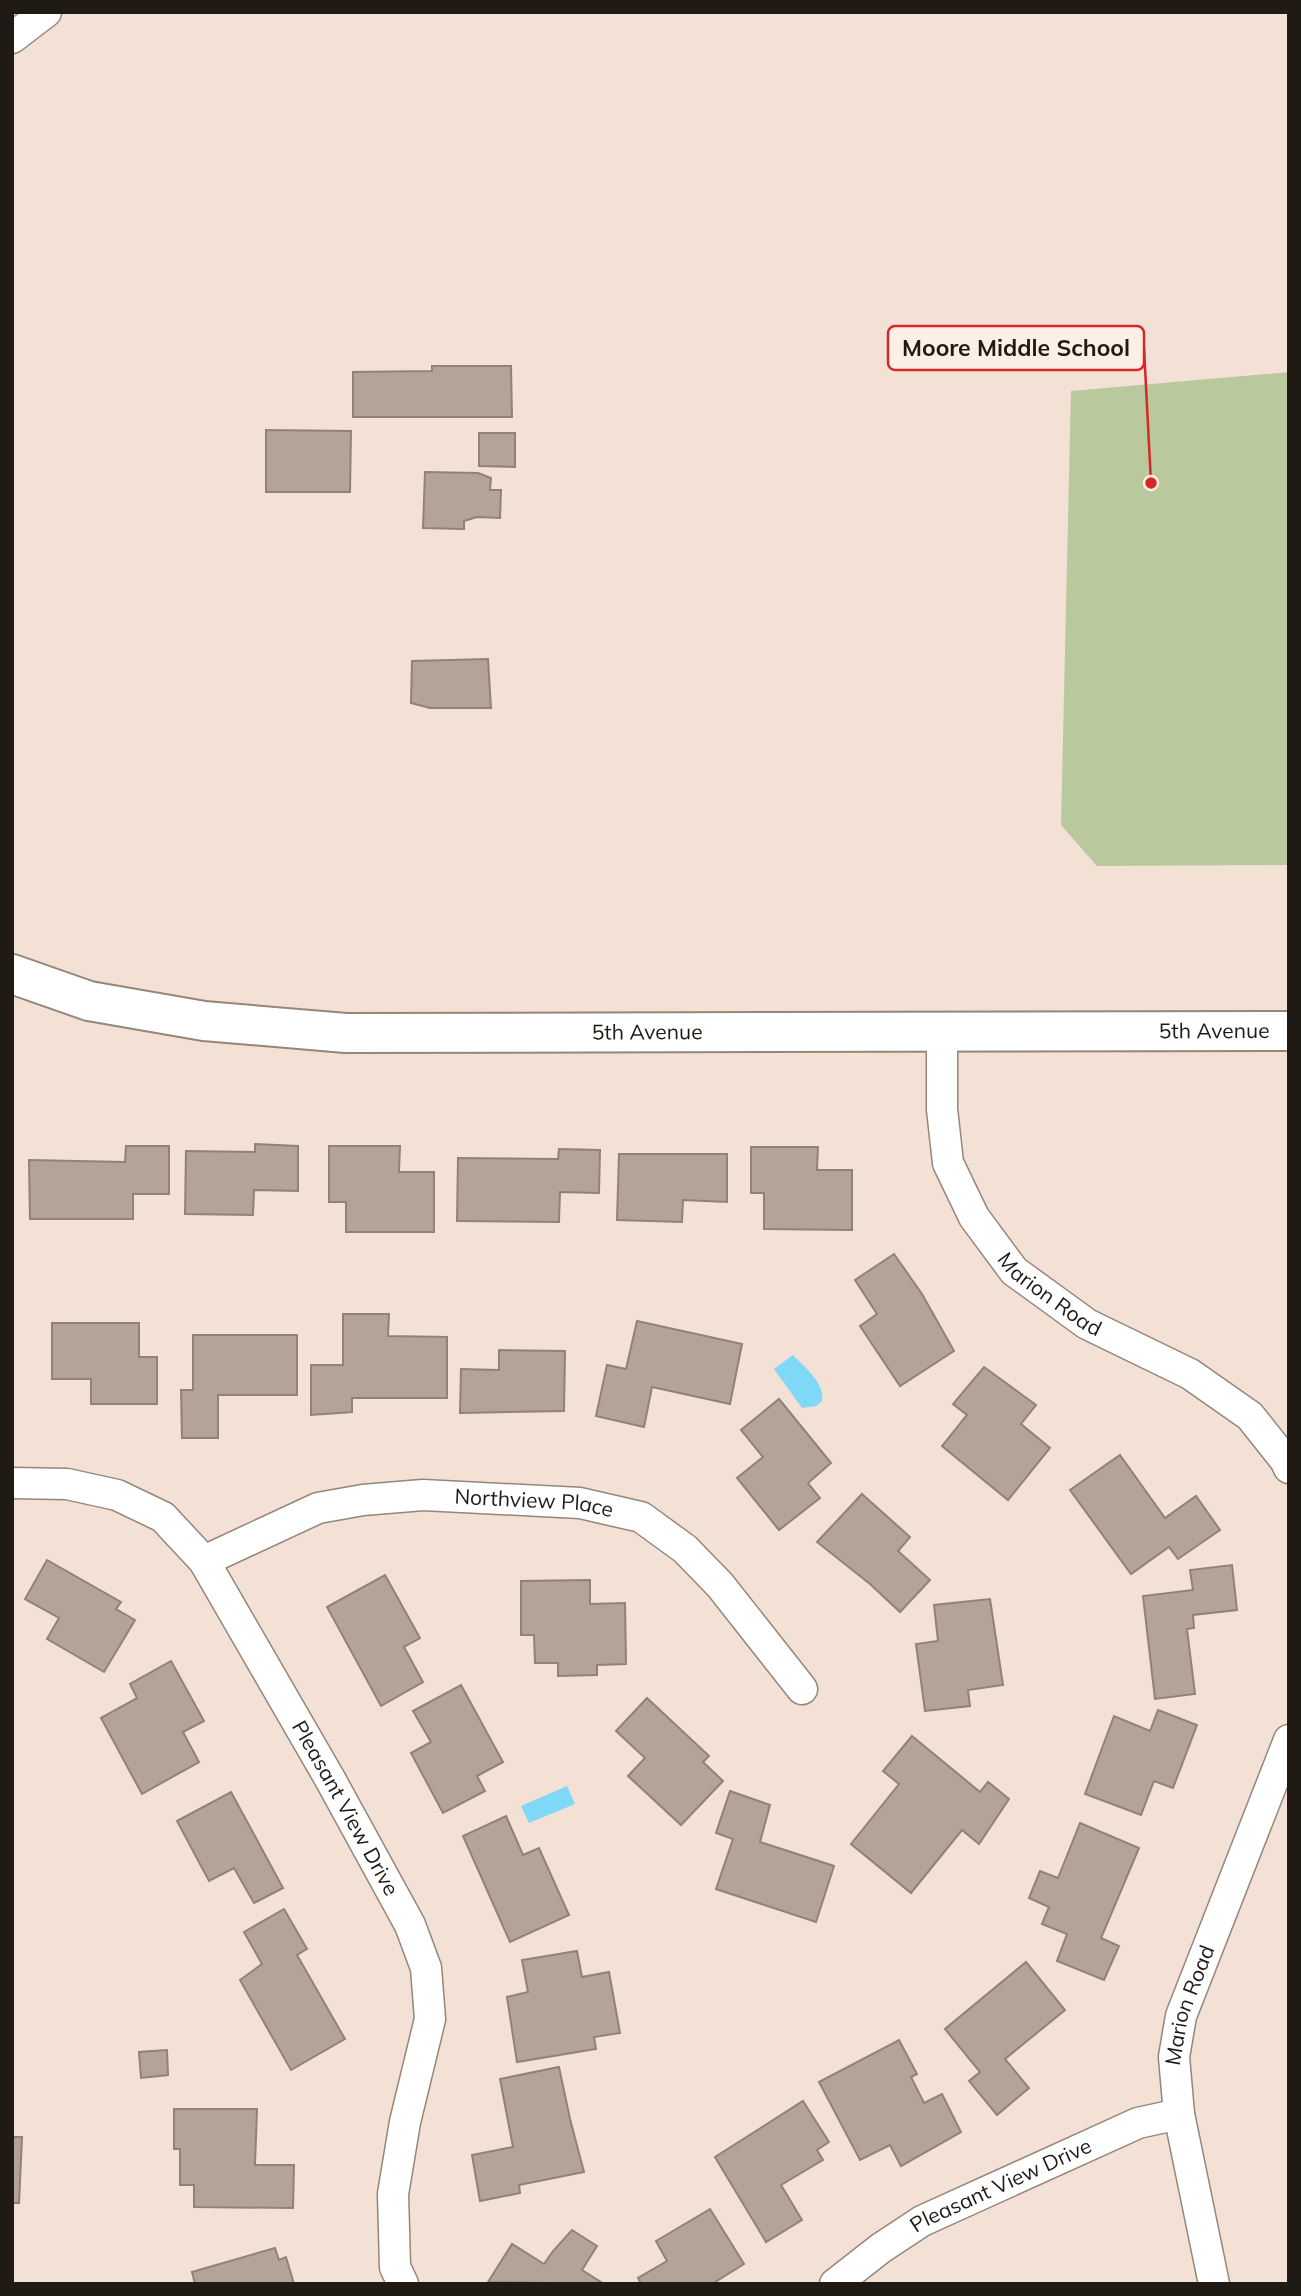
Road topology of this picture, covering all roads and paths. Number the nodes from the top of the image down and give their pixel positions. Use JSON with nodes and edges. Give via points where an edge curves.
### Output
{"nodes":[{"id":1,"x":46,"y":12,"type":"edge"},
{"id":2,"x":12,"y":38,"type":"edge"},
{"id":3,"x":12,"y":974,"type":"edge"},
{"id":4,"x":1289,"y":1031,"type":"edge"},
{"id":5,"x":942,"y":1032,"type":"junction"},
{"id":6,"x":1289,"y":1468,"type":"edge"},
{"id":7,"x":12,"y":1483,"type":"edge"},
{"id":8,"x":204,"y":1561,"type":"junction"},
{"id":9,"x":802,"y":1689,"type":"dead end"},
{"id":10,"x":1289,"y":1740,"type":"edge"},
{"id":11,"x":1180,"y":2114,"type":"junction"},
{"id":12,"x":403,"y":2284,"type":"edge"},
{"id":13,"x":835,"y":2284,"type":"edge"},
{"id":14,"x":1214,"y":2284,"type":"edge"}],
"edges":[{"from":1,"to":2,"type":"street"},
{"from":3,"to":5,"type":"main road","name":"5th Avenue","via":[[102,1003],[204,1021],[346,1033]]},
{"from":4,"to":5,"type":"main road","name":"5th Avenue"},
{"from":5,"to":6,"type":"street","name":"Marion Road","via":[[942,1109],[948,1163],[974,1217],[1014,1271],[1087,1324],[1191,1374],[1250,1416]]},
{"from":7,"to":8,"type":"street","name":"Pleasant View Drive","via":[[67,1485],[117,1494],[163,1517]]},
{"from":8,"to":9,"type":"street","name":"Northview Place","via":[[318,1508],[363,1500],[423,1494],[580,1503],[641,1517],[685,1549],[720,1585]]},
{"from":8,"to":12,"type":"street","name":"Pleasant View Drive","via":[[410,1925],[426,1968],[430,2019],[393,2194],[395,2267]]},
{"from":10,"to":11,"type":"street","name":"Marion Road","via":[[1181,2015],[1174,2056]]},
{"from":11,"to":13,"type":"street","name":"Pleasant View Drive","via":[[1138,2123],[922,2221]]},
{"from":11,"to":14,"type":"street","name":"Marion Road"}]}
